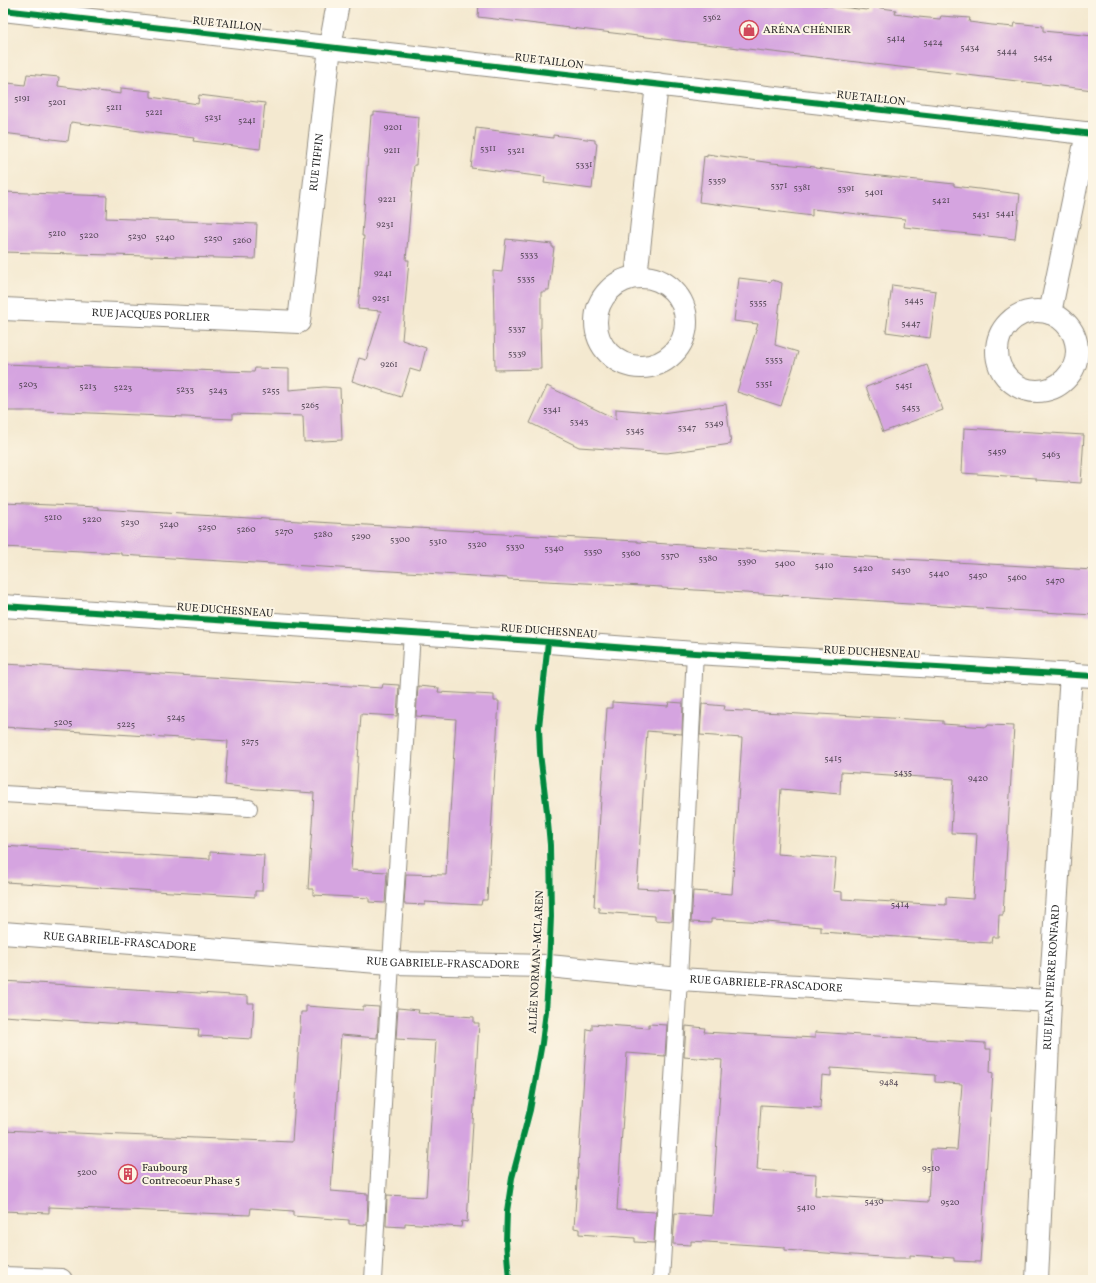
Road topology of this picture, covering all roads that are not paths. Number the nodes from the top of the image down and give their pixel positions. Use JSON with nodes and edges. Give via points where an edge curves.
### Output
{"nodes":[{"id":1,"x":338,"y":3,"type":"edge"},
{"id":2,"x":3,"y":10,"type":"edge"},
{"id":3,"x":330,"y":47,"type":"junction"},
{"id":4,"x":657,"y":84,"type":"junction"},
{"id":5,"x":1090,"y":134,"type":"edge"},
{"id":6,"x":636,"y":277,"type":"junction"},
{"id":7,"x":3,"y":309,"type":"edge"},
{"id":8,"x":1050,"y":313,"type":"dead end"},
{"id":9,"x":299,"y":322,"type":"joint"},
{"id":10,"x":3,"y":606,"type":"edge"},
{"id":11,"x":412,"y":633,"type":"junction"},
{"id":12,"x":695,"y":653,"type":"junction"},
{"id":13,"x":1071,"y":674,"type":"junction"},
{"id":14,"x":1093,"y":676,"type":"edge"},
{"id":15,"x":3,"y":794,"type":"edge"},
{"id":16,"x":249,"y":808,"type":"dead end"},
{"id":17,"x":3,"y":934,"type":"edge"},
{"id":18,"x":391,"y":963,"type":"junction"},
{"id":19,"x":679,"y":980,"type":"junction"},
{"id":20,"x":1050,"y":1001,"type":"junction"},
{"id":21,"x":3,"y":1278,"type":"edge"},
{"id":22,"x":61,"y":1280,"type":"edge"},
{"id":23,"x":373,"y":1280,"type":"edge"},
{"id":24,"x":661,"y":1280,"type":"edge"},
{"id":25,"x":1037,"y":1280,"type":"edge"}],
"edges":[{"from":1,"to":3,"type":"street","name":"RUE TIFFIN"},
{"from":2,"to":3,"type":"street","name":"RUE TAILLON"},
{"from":3,"to":4,"type":"street","name":"RUE TAILLON"},
{"from":3,"to":9,"type":"street","name":"RUE TIFFIN"},
{"from":4,"to":5,"type":"street","name":"RUE TAILLON"},
{"from":4,"to":6,"type":"street"},
{"from":5,"to":8,"type":"street","name":"RUE TAILLON"},
{"from":6,"to":6,"type":"street","via":[[611,288],[602,299],[597,312],[596,326],[599,339],[607,352],[619,362],[634,367],[664,362],[675,352],[683,338],[686,324],[684,308],[677,294],[666,284],[651,278]]},
{"from":7,"to":9,"type":"street","name":"RUE JACQUES PORLIER"},
{"from":10,"to":11,"type":"street","name":"RUE DUCHESNEAU"},
{"from":11,"to":12,"type":"street","name":"RUE DUCHESNEAU"},
{"from":11,"to":18,"type":"lane"},
{"from":12,"to":13,"type":"street","name":"RUE DUCHESNEAU"},
{"from":12,"to":19,"type":"lane"},
{"from":13,"to":14,"type":"street","name":"RUE DUCHESNEAU"},
{"from":13,"to":20,"type":"street","name":"RUE JEAN PIERRE RONFARD"},
{"from":15,"to":16,"type":"lane"},
{"from":17,"to":18,"type":"street","name":"RUE GABRIELE-FRASCADORE"},
{"from":18,"to":19,"type":"street","name":"RUE GABRIELE-FRASCADORE","via":[[549,966]]},
{"from":18,"to":23,"type":"lane"},
{"from":19,"to":20,"type":"street","name":"RUE GABRIELE-FRASCADORE"},
{"from":19,"to":24,"type":"lane"},
{"from":20,"to":25,"type":"street","name":"RUE JEAN PIERRE RONFARD"},
{"from":21,"to":22,"type":"street"}]}
